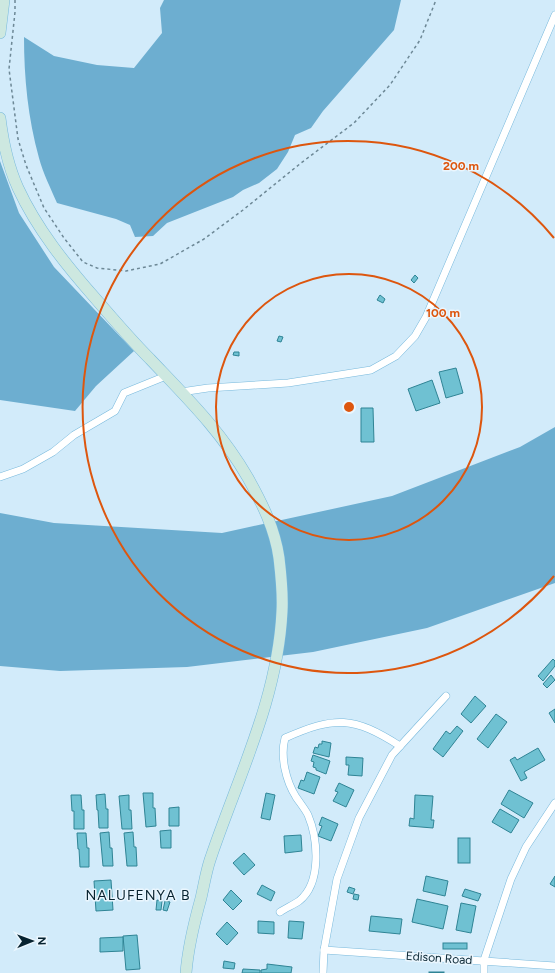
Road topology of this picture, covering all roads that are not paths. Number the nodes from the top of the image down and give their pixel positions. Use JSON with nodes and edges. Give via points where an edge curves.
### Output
{"nodes":[{"id":1,"x":4,"y":0,"type":"edge"},
{"id":2,"x":555,"y":15,"type":"edge"},
{"id":3,"x":0,"y":33,"type":"edge"},
{"id":4,"x":0,"y":118,"type":"edge"},
{"id":5,"x":166,"y":376,"type":"junction"},
{"id":6,"x":182,"y":392,"type":"junction"},
{"id":7,"x":0,"y":477,"type":"edge"},
{"id":8,"x":446,"y":696,"type":"dead end"},
{"id":9,"x":400,"y":746,"type":"junction"},
{"id":10,"x":555,"y":803,"type":"edge"},
{"id":11,"x":280,"y":912,"type":"dead end"},
{"id":12,"x":324,"y":950,"type":"junction"},
{"id":13,"x":484,"y":960,"type":"junction"},
{"id":14,"x":555,"y":966,"type":"edge"},
{"id":15,"x":186,"y":973,"type":"edge"},
{"id":16,"x":323,"y":973,"type":"edge"},
{"id":17,"x":484,"y":973,"type":"edge"}],
"edges":[{"from":1,"to":3,"type":"main road"},
{"from":2,"to":6,"type":"street","via":[[426,317],[415,336],[396,356],[371,370],[332,377]]},
{"from":4,"to":5,"type":"main road","via":[[7,159],[18,188],[39,225],[78,278]]},
{"from":5,"to":6,"type":"main road"},
{"from":5,"to":7,"type":"street","via":[[124,393],[115,411],[74,435],[53,452],[23,469]]},
{"from":6,"to":15,"type":"main road","via":[[214,427],[240,465],[271,524],[278,555],[282,610],[279,641],[264,711],[210,862],[188,952]]},
{"from":8,"to":9,"type":"street"},
{"from":9,"to":11,"type":"street","via":[[363,725],[343,722],[324,724],[285,738],[283,760],[295,796],[308,814],[316,861],[312,883],[300,900]]},
{"from":9,"to":12,"type":"street","via":[[392,755],[359,818],[337,879]]},
{"from":10,"to":13,"type":"street","via":[[520,860]]},
{"from":12,"to":13,"type":"street","name":"Edison Road"},
{"from":12,"to":16,"type":"street"},
{"from":13,"to":14,"type":"street","name":"Edison Road"},
{"from":13,"to":17,"type":"street"}]}
